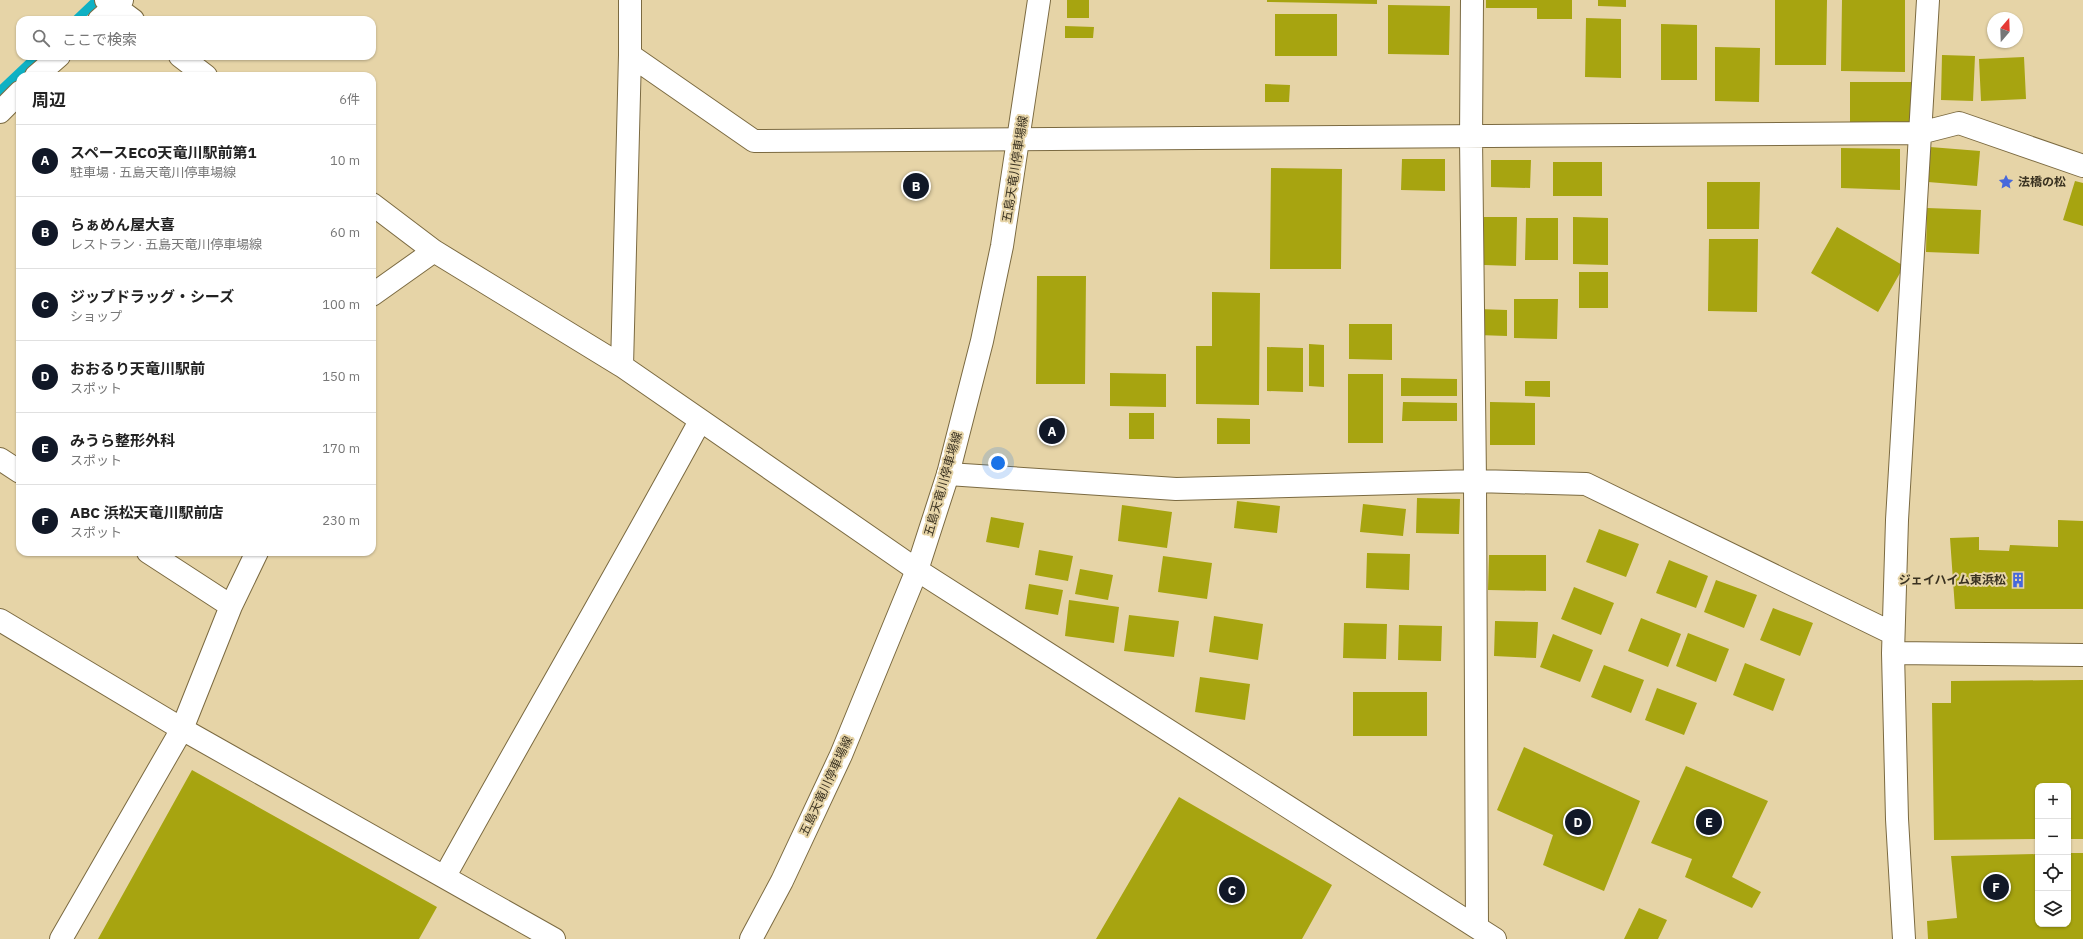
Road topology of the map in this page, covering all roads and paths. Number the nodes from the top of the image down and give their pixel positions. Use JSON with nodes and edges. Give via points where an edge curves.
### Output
{"nodes":[{"id":1,"x":630,"y":0,"type":"edge"},
{"id":2,"x":1039,"y":0,"type":"edge"},
{"id":3,"x":1472,"y":0,"type":"edge"},
{"id":4,"x":1928,"y":0,"type":"edge"},
{"id":5,"x":111,"y":6,"type":"edge"},
{"id":6,"x":127,"y":16,"type":"edge"},
{"id":7,"x":630,"y":55,"type":"junction"},
{"id":8,"x":54,"y":60,"type":"edge"},
{"id":9,"x":185,"y":60,"type":"edge"},
{"id":10,"x":41,"y":72,"type":"edge"},
{"id":11,"x":201,"y":72,"type":"edge"},
{"id":12,"x":16,"y":96,"type":"edge"},
{"id":13,"x":0,"y":112,"type":"edge"},
{"id":14,"x":1920,"y":133,"type":"junction"},
{"id":15,"x":1471,"y":138,"type":"junction"},
{"id":16,"x":1020,"y":140,"type":"junction"},
{"id":17,"x":2083,"y":166,"type":"edge"},
{"id":18,"x":376,"y":207,"type":"edge"},
{"id":19,"x":434,"y":251,"type":"junction"},
{"id":20,"x":376,"y":292,"type":"edge"},
{"id":21,"x":622,"y":366,"type":"junction"},
{"id":22,"x":700,"y":421,"type":"junction"},
{"id":23,"x":0,"y":459,"type":"edge"},
{"id":24,"x":16,"y":469,"type":"edge"},
{"id":25,"x":948,"y":474,"type":"junction"},
{"id":26,"x":1475,"y":481,"type":"junction"},
{"id":27,"x":154,"y":556,"type":"edge"},
{"id":28,"x":255,"y":556,"type":"edge"},
{"id":29,"x":917,"y":570,"type":"junction"},
{"id":30,"x":232,"y":606,"type":"junction"},
{"id":31,"x":0,"y":620,"type":"edge"},
{"id":32,"x":1893,"y":643,"type":"junction"},
{"id":33,"x":2083,"y":656,"type":"edge"},
{"id":34,"x":182,"y":729,"type":"junction"},
{"id":35,"x":445,"y":876,"type":"junction"},
{"id":36,"x":1476,"y":927,"type":"junction"},
{"id":37,"x":61,"y":939,"type":"edge"},
{"id":38,"x":554,"y":939,"type":"edge"},
{"id":39,"x":751,"y":939,"type":"edge"},
{"id":40,"x":1495,"y":939,"type":"edge"},
{"id":41,"x":1904,"y":939,"type":"edge"}],
"edges":[{"from":1,"to":7,"type":"street"},
{"from":2,"to":16,"type":"street","name":"五島天竜川停車場線"},
{"from":3,"to":15,"type":"street"},
{"from":4,"to":14,"type":"street"},
{"from":5,"to":6,"type":"street"},
{"from":7,"to":16,"type":"street","via":[[754,141]]},
{"from":7,"to":21,"type":"street"},
{"from":8,"to":10,"type":"street"},
{"from":9,"to":11,"type":"street"},
{"from":12,"to":13,"type":"street"},
{"from":14,"to":15,"type":"street"},
{"from":14,"to":17,"type":"street","via":[[1959,123]]},
{"from":14,"to":32,"type":"street","via":[[1897,520]]},
{"from":15,"to":16,"type":"street"},
{"from":15,"to":26,"type":"street"},
{"from":16,"to":25,"type":"street","name":"五島天竜川停車場線","via":[[1002,246],[982,341]]},
{"from":18,"to":19,"type":"street"},
{"from":19,"to":20,"type":"street"},
{"from":19,"to":21,"type":"street"},
{"from":21,"to":22,"type":"street"},
{"from":22,"to":29,"type":"street"},
{"from":22,"to":35,"type":"street","via":[[628,554]]},
{"from":23,"to":24,"type":"street"},
{"from":25,"to":26,"type":"street","via":[[1176,489]]},
{"from":25,"to":29,"type":"street","name":"五島天竜川停車場線"},
{"from":26,"to":32,"type":"street","via":[[1586,484]]},
{"from":26,"to":36,"type":"street"},
{"from":27,"to":30,"type":"street"},
{"from":28,"to":30,"type":"street"},
{"from":29,"to":36,"type":"street"},
{"from":29,"to":39,"type":"street","name":"五島天竜川停車場線","via":[[841,755],[782,881]]},
{"from":30,"to":34,"type":"street"},
{"from":31,"to":34,"type":"street"},
{"from":32,"to":33,"type":"street"},
{"from":32,"to":41,"type":"street","via":[[1897,819]]},
{"from":34,"to":35,"type":"street"},
{"from":34,"to":37,"type":"street"},
{"from":35,"to":38,"type":"street"},
{"from":36,"to":40,"type":"street"}]}
